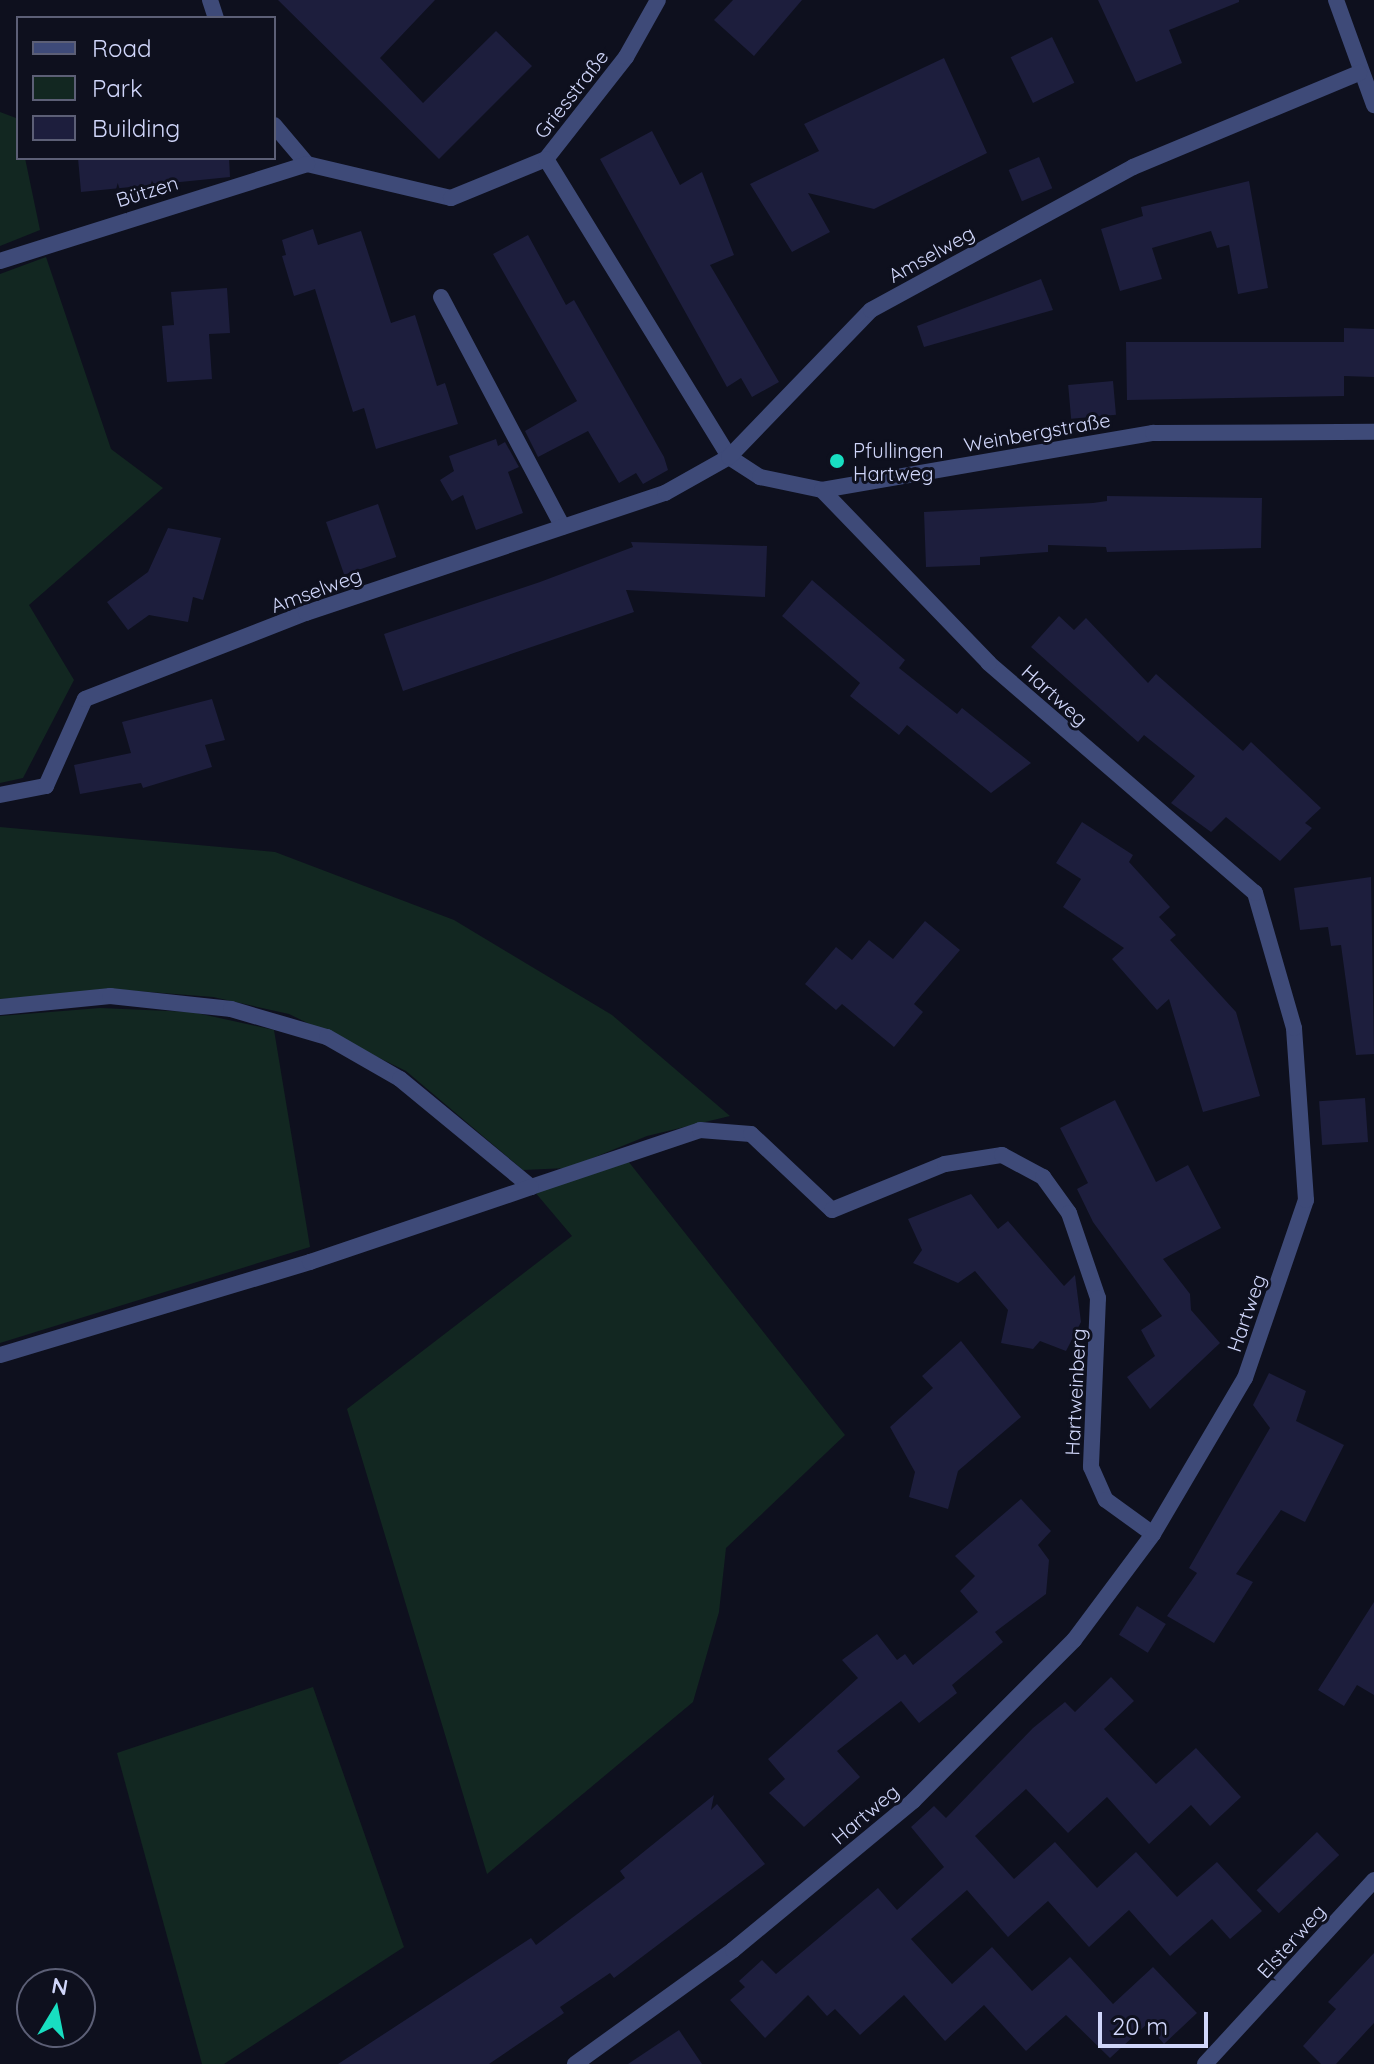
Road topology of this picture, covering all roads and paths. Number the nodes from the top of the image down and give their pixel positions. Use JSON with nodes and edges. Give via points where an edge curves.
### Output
{"nodes":[{"id":1,"x":658,"y":0,"type":"edge"},
{"id":2,"x":1336,"y":0,"type":"edge"},
{"id":3,"x":1359,"y":73,"type":"junction"},
{"id":4,"x":1374,"y":105,"type":"edge"},
{"id":5,"x":276,"y":127,"type":"edge"},
{"id":6,"x":546,"y":159,"type":"junction"},
{"id":7,"x":307,"y":164,"type":"junction"},
{"id":8,"x":0,"y":261,"type":"edge"},
{"id":9,"x":441,"y":297,"type":"dead end"},
{"id":10,"x":1374,"y":432,"type":"edge"},
{"id":11,"x":729,"y":457,"type":"junction"},
{"id":12,"x":822,"y":490,"type":"junction"},
{"id":13,"x":563,"y":527,"type":"junction"},
{"id":14,"x":0,"y":795,"type":"edge"},
{"id":15,"x":0,"y":1007,"type":"edge"},
{"id":16,"x":531,"y":1187,"type":"junction"},
{"id":17,"x":0,"y":1355,"type":"edge"},
{"id":18,"x":1153,"y":1534,"type":"junction"},
{"id":19,"x":1374,"y":1880,"type":"edge"},
{"id":20,"x":575,"y":2064,"type":"edge"},
{"id":21,"x":1205,"y":2064,"type":"edge"}],
"edges":[{"from":1,"to":6,"type":"street","name":"Griesstraße","via":[[626,57]]},
{"from":2,"to":3,"type":"street"},
{"from":3,"to":4,"type":"street"},
{"from":3,"to":11,"type":"street","name":"Amselweg","via":[[1133,167],[871,310]]},
{"from":5,"to":7,"type":"street"},
{"from":6,"to":7,"type":"street","name":"Griesstraße","via":[[451,198]]},
{"from":6,"to":11,"type":"street","name":"Weinbergstraße"},
{"from":7,"to":8,"type":"street","name":"Bützen"},
{"from":9,"to":13,"type":"street"},
{"from":10,"to":12,"type":"street","name":"Weinbergstraße","via":[[1153,433]]},
{"from":11,"to":12,"type":"street","name":"Weinbergstraße","via":[[760,477]]},
{"from":11,"to":13,"type":"street","name":"Amselweg","via":[[665,493]]},
{"from":12,"to":18,"type":"street","name":"Hartweg","via":[[989,663],[1255,893],[1294,1028],[1306,1200],[1245,1378]]},
{"from":13,"to":14,"type":"street","name":"Amselweg","via":[[306,613],[85,699],[46,786]]},
{"from":15,"to":16,"type":"street","via":[[110,996],[231,1009],[327,1037],[400,1079]]},
{"from":16,"to":17,"type":"street"},
{"from":16,"to":18,"type":"street","name":"Hartweinberg","via":[[700,1130],[751,1134],[832,1210],[945,1164],[1002,1155],[1043,1177],[1069,1213],[1098,1298],[1101,1354],[1091,1467],[1106,1500]]},
{"from":18,"to":20,"type":"street","name":"Hartweg","via":[[1074,1640],[913,1801],[733,1950]]},
{"from":19,"to":21,"type":"street","name":"Elsterweg"}]}
